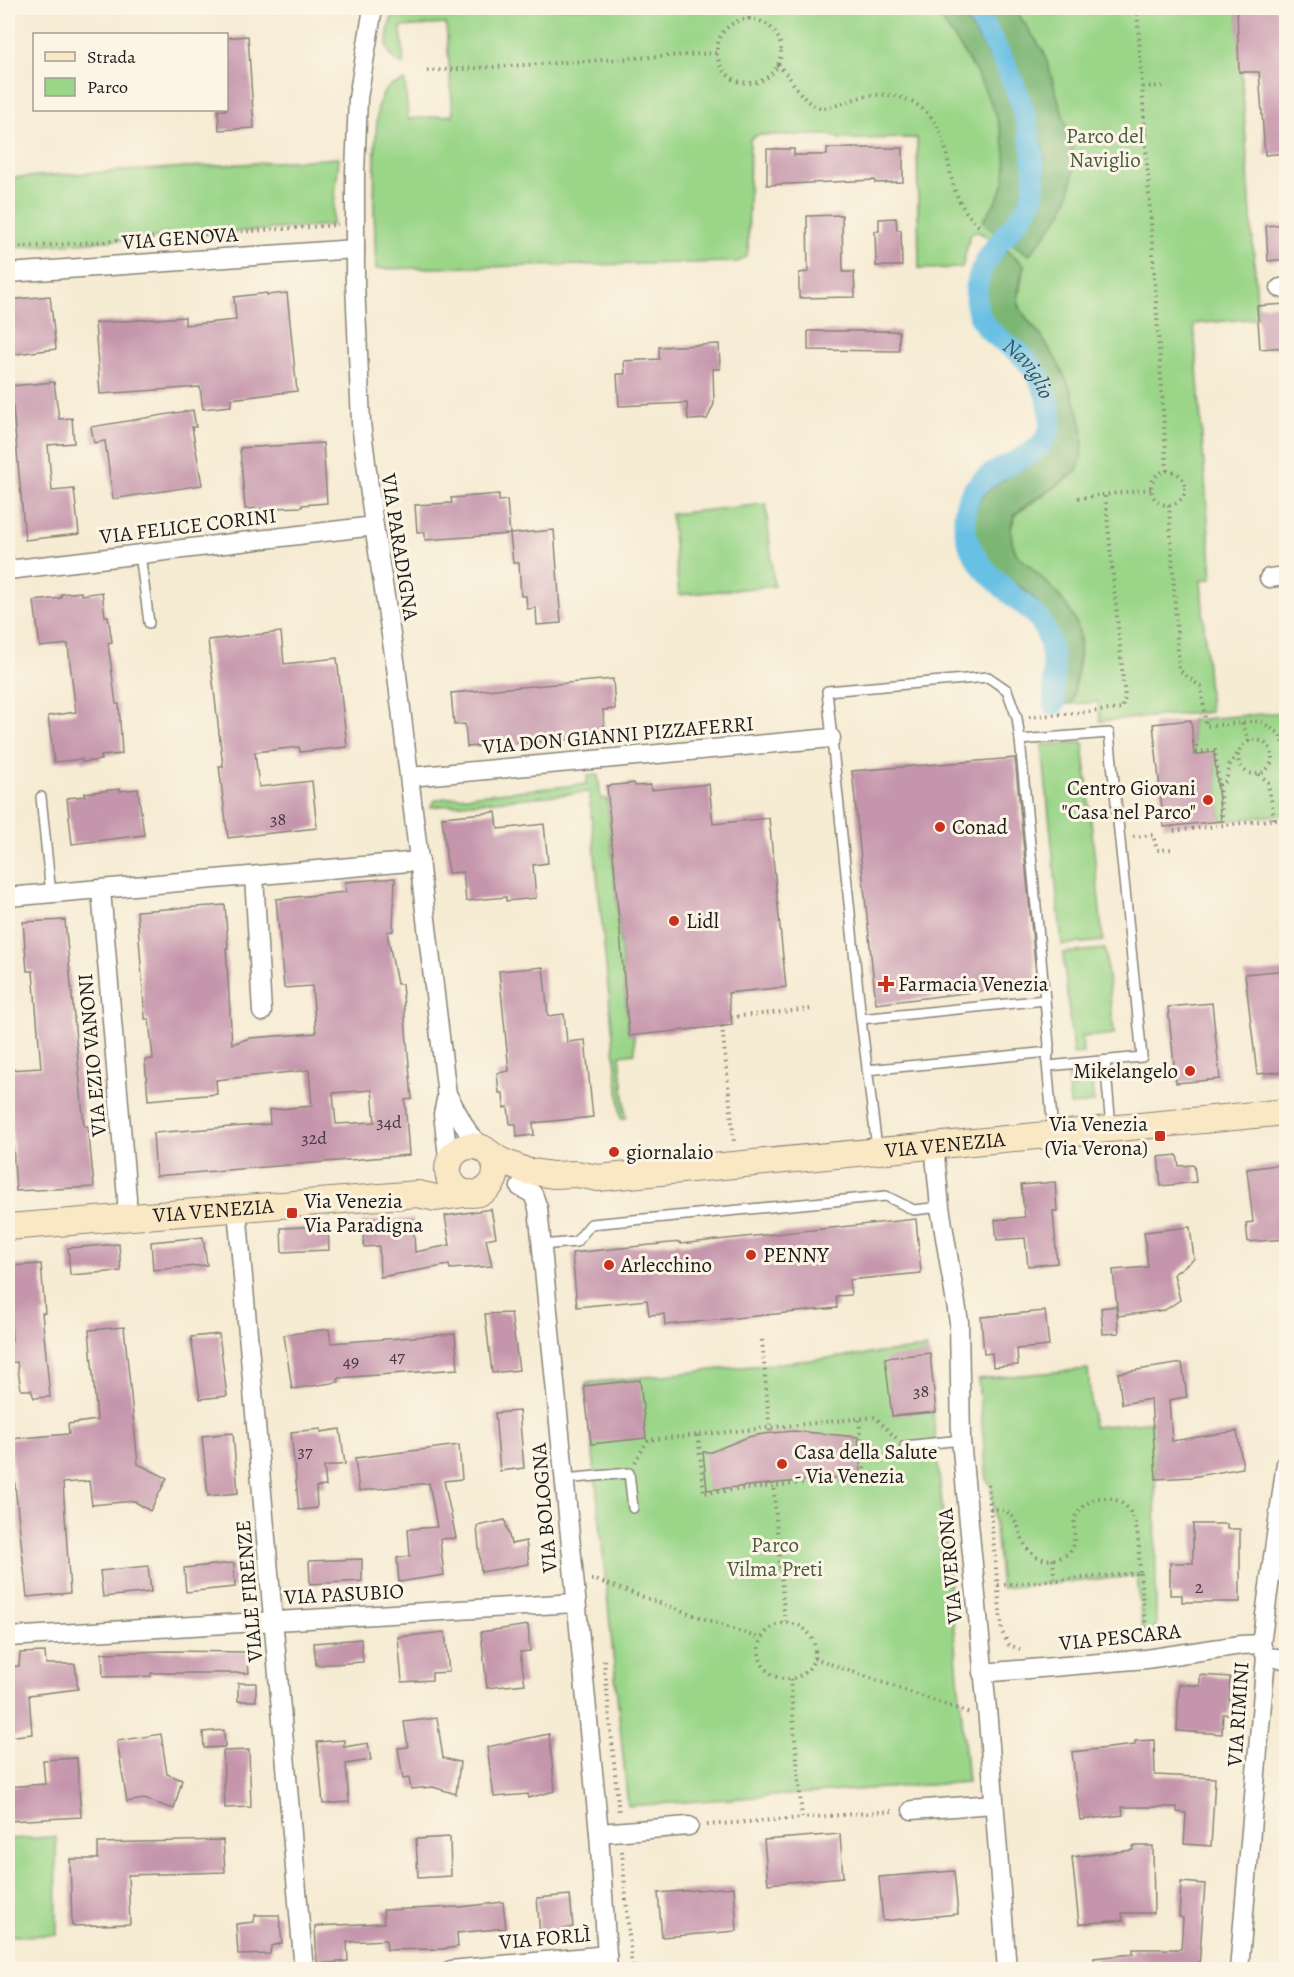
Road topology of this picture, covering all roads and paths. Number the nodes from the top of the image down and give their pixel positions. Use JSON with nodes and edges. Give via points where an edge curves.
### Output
{"nodes":[{"id":1,"x":373,"y":8,"type":"edge"},
{"id":2,"x":749,"y":8,"type":"edge"},
{"id":3,"x":1137,"y":8,"type":"edge"},
{"id":4,"x":749,"y":19,"type":"junction"},
{"id":5,"x":717,"y":53,"type":"junction"},
{"id":6,"x":777,"y":65,"type":"junction"},
{"id":7,"x":427,"y":71,"type":"dead end"},
{"id":8,"x":1164,"y":86,"type":"dead end"},
{"id":9,"x":1143,"y":87,"type":"junction"},
{"id":10,"x":332,"y":225,"type":"dead end"},
{"id":11,"x":979,"y":226,"type":"dead end"},
{"id":12,"x":8,"y":248,"type":"edge"},
{"id":13,"x":355,"y":249,"type":"junction"},
{"id":14,"x":8,"y":273,"type":"edge"},
{"id":15,"x":1167,"y":471,"type":"junction"},
{"id":16,"x":1151,"y":489,"type":"junction"},
{"id":17,"x":1105,"y":495,"type":"junction"},
{"id":18,"x":1078,"y":498,"type":"dead end"},
{"id":19,"x":1169,"y":505,"type":"junction"},
{"id":20,"x":374,"y":526,"type":"junction"},
{"id":21,"x":140,"y":554,"type":"junction"},
{"id":22,"x":8,"y":570,"type":"edge"},
{"id":23,"x":149,"y":623,"type":"dead end"},
{"id":24,"x":1017,"y":718,"type":"junction"},
{"id":25,"x":1242,"y":723,"type":"junction"},
{"id":26,"x":831,"y":738,"type":"junction"},
{"id":27,"x":1020,"y":740,"type":"junction"},
{"id":28,"x":1249,"y":741,"type":"junction"},
{"id":29,"x":1193,"y":742,"type":"dead end"},
{"id":30,"x":1287,"y":748,"type":"edge"},
{"id":31,"x":1238,"y":753,"type":"junction"},
{"id":32,"x":1259,"y":773,"type":"junction"},
{"id":33,"x":410,"y":777,"type":"junction"},
{"id":34,"x":1219,"y":785,"type":"junction"},
{"id":35,"x":41,"y":797,"type":"dead end"},
{"id":36,"x":1287,"y":818,"type":"edge"},
{"id":37,"x":1273,"y":819,"type":"junction"},
{"id":38,"x":1223,"y":825,"type":"junction"},
{"id":39,"x":1172,"y":826,"type":"dead end"},
{"id":40,"x":1120,"y":838,"type":"junction"},
{"id":41,"x":1174,"y":849,"type":"dead end"},
{"id":42,"x":420,"y":861,"type":"junction"},
{"id":43,"x":254,"y":876,"type":"junction"},
{"id":44,"x":101,"y":890,"type":"junction"},
{"id":45,"x":51,"y":894,"type":"junction"},
{"id":46,"x":8,"y":897,"type":"edge"},
{"id":47,"x":1045,"y":1000,"type":"junction"},
{"id":48,"x":812,"y":1010,"type":"dead end"},
{"id":49,"x":262,"y":1012,"type":"dead end"},
{"id":50,"x":731,"y":1017,"type":"dead end"},
{"id":51,"x":861,"y":1019,"type":"junction"},
{"id":52,"x":723,"y":1026,"type":"dead end"},
{"id":53,"x":1049,"y":1052,"type":"junction"},
{"id":54,"x":1105,"y":1061,"type":"junction"},
{"id":55,"x":1048,"y":1066,"type":"junction"},
{"id":56,"x":867,"y":1070,"type":"junction"},
{"id":57,"x":446,"y":1092,"type":"junction"},
{"id":58,"x":1287,"y":1112,"type":"edge"},
{"id":59,"x":1111,"y":1128,"type":"junction"},
{"id":60,"x":1053,"y":1134,"type":"junction"},
{"id":61,"x":934,"y":1145,"type":"junction"},
{"id":62,"x":485,"y":1150,"type":"junction"},
{"id":63,"x":735,"y":1150,"type":"dead end"},
{"id":64,"x":877,"y":1151,"type":"junction"},
{"id":65,"x":449,"y":1166,"type":"junction"},
{"id":66,"x":601,"y":1178,"type":"junction"},
{"id":67,"x":520,"y":1186,"type":"junction"},
{"id":68,"x":476,"y":1192,"type":"junction"},
{"id":69,"x":418,"y":1194,"type":"junction"},
{"id":70,"x":940,"y":1207,"type":"junction"},
{"id":71,"x":237,"y":1209,"type":"junction"},
{"id":72,"x":127,"y":1217,"type":"junction"},
{"id":73,"x":8,"y":1227,"type":"edge"},
{"id":74,"x":541,"y":1245,"type":"junction"},
{"id":75,"x":762,"y":1340,"type":"dead end"},
{"id":76,"x":859,"y":1418,"type":"junction"},
{"id":77,"x":770,"y":1430,"type":"junction"},
{"id":78,"x":698,"y":1435,"type":"junction"},
{"id":79,"x":961,"y":1440,"type":"junction"},
{"id":80,"x":906,"y":1446,"type":"joint"},
{"id":81,"x":1287,"y":1463,"type":"edge"},
{"id":82,"x":629,"y":1473,"type":"junction"},
{"id":83,"x":564,"y":1479,"type":"junction"},
{"id":84,"x":988,"y":1484,"type":"dead end"},
{"id":85,"x":774,"y":1485,"type":"junction"},
{"id":86,"x":633,"y":1508,"type":"dead end"},
{"id":87,"x":990,"y":1509,"type":"junction"},
{"id":88,"x":1053,"y":1559,"type":"junction"},
{"id":89,"x":1140,"y":1573,"type":"junction"},
{"id":90,"x":1054,"y":1580,"type":"junction"},
{"id":91,"x":573,"y":1582,"type":"junction"},
{"id":92,"x":998,"y":1585,"type":"junction"},
{"id":93,"x":575,"y":1603,"type":"junction"},
{"id":94,"x":274,"y":1621,"type":"junction"},
{"id":95,"x":785,"y":1623,"type":"junction"},
{"id":96,"x":8,"y":1637,"type":"edge"},
{"id":97,"x":762,"y":1639,"type":"junction"},
{"id":98,"x":1136,"y":1640,"type":"dead end"},
{"id":99,"x":1028,"y":1650,"type":"dead end"},
{"id":100,"x":1264,"y":1650,"type":"junction"},
{"id":101,"x":814,"y":1658,"type":"junction"},
{"id":102,"x":1287,"y":1659,"type":"edge"},
{"id":103,"x":982,"y":1673,"type":"junction"},
{"id":104,"x":790,"y":1679,"type":"junction"},
{"id":105,"x":988,"y":1720,"type":"junction"},
{"id":106,"x":994,"y":1804,"type":"junction"},
{"id":107,"x":912,"y":1810,"type":"joint"},
{"id":108,"x":802,"y":1818,"type":"junction"},
{"id":109,"x":689,"y":1826,"type":"joint"},
{"id":110,"x":599,"y":1833,"type":"junction"},
{"id":111,"x":608,"y":1962,"type":"edge"},
{"id":112,"x":458,"y":1969,"type":"edge"},
{"id":113,"x":304,"y":1970,"type":"edge"},
{"id":114,"x":1007,"y":1970,"type":"edge"},
{"id":115,"x":1239,"y":1970,"type":"edge"}],
"edges":[{"from":1,"to":13,"type":"street","name":"VIA PARADIGNA","via":[[358,98]]},
{"from":2,"to":4,"type":"path"},
{"from":3,"to":9,"type":"path"},
{"from":4,"to":5,"type":"path","via":[[730,25],[718,42]]},
{"from":4,"to":6,"type":"path","via":[[776,33],[781,52]]},
{"from":5,"to":6,"type":"path","via":[[726,73],[745,83],[766,78]]},
{"from":5,"to":7,"type":"path"},
{"from":6,"to":11,"type":"path","via":[[816,107],[829,108],[877,94],[907,100],[926,111],[942,137],[959,202]]},
{"from":8,"to":9,"type":"path"},
{"from":9,"to":15,"type":"path"},
{"from":10,"to":12,"type":"path"},
{"from":13,"to":14,"type":"street","name":"VIA GENOVA"},
{"from":13,"to":20,"type":"street","name":"VIA PARADIGNA","via":[[361,423]]},
{"from":15,"to":16,"type":"path","via":[[1157,475]]},
{"from":15,"to":19,"type":"path","via":[[1178,474],[1185,488],[1182,499]]},
{"from":16,"to":17,"type":"path"},
{"from":16,"to":19,"type":"path","via":[[1156,501]]},
{"from":17,"to":18,"type":"path"},
{"from":17,"to":24,"type":"path","via":[[1125,699],[1122,709]]},
{"from":19,"to":25,"type":"path","via":[[1179,670],[1201,687],[1206,726]]},
{"from":20,"to":21,"type":"street","name":"VIA FELICE CORINI"},
{"from":20,"to":33,"type":"street","name":"VIA PARADIGNA"},
{"from":21,"to":22,"type":"street","name":"VIA FELICE CORINI"},
{"from":21,"to":23,"type":"lane"},
{"from":24,"to":26,"type":"lane","via":[[1007,690],[988,677],[827,691]]},
{"from":24,"to":27,"type":"lane"},
{"from":25,"to":28,"type":"path"},
{"from":25,"to":30,"type":"path","via":[[1260,721],[1279,733]]},
{"from":26,"to":33,"type":"street","name":"VIA DON GIANNI PIZZAFERRI"},
{"from":26,"to":51,"type":"lane"},
{"from":27,"to":40,"type":"lane","via":[[1109,733]]},
{"from":27,"to":47,"type":"lane"},
{"from":28,"to":31,"type":"path"},
{"from":28,"to":32,"type":"path","via":[[1265,743],[1271,752],[1268,767]]},
{"from":29,"to":34,"type":"path","via":[[1197,752],[1215,750]]},
{"from":31,"to":32,"type":"path","via":[[1243,769]]},
{"from":31,"to":34,"type":"path","via":[[1230,764],[1226,781]]},
{"from":32,"to":37,"type":"path","via":[[1268,782]]},
{"from":33,"to":42,"type":"street","name":"VIA PARADIGNA"},
{"from":34,"to":38,"type":"path"},
{"from":35,"to":45,"type":"lane"},
{"from":36,"to":37,"type":"path"},
{"from":37,"to":38,"type":"path"},
{"from":38,"to":39,"type":"path","via":[[1173,831]]},
{"from":40,"to":41,"type":"path","via":[[1153,835],[1157,850]]},
{"from":40,"to":54,"type":"lane","via":[[1142,1057]]},
{"from":42,"to":43,"type":"street"},
{"from":42,"to":57,"type":"street","name":"VIA PARADIGNA"},
{"from":43,"to":44,"type":"street"},
{"from":43,"to":49,"type":"street"},
{"from":44,"to":45,"type":"street"},
{"from":44,"to":72,"type":"street","name":"VIA EZIO VANONI"},
{"from":45,"to":46,"type":"street"},
{"from":47,"to":51,"type":"lane"},
{"from":47,"to":53,"type":"lane"},
{"from":48,"to":50,"type":"path"},
{"from":51,"to":56,"type":"lane"},
{"from":52,"to":63,"type":"path"},
{"from":53,"to":55,"type":"lane"},
{"from":53,"to":56,"type":"lane"},
{"from":54,"to":55,"type":"lane"},
{"from":54,"to":59,"type":"lane"},
{"from":55,"to":60,"type":"lane"},
{"from":56,"to":64,"type":"lane"},
{"from":57,"to":62,"type":"street","name":"VIA PARADIGNA","via":[[466,1128]]},
{"from":57,"to":65,"type":"street","name":"VIA PARADIGNA","via":[[443,1114]]},
{"from":58,"to":59,"type":"street","name":"VIA VENEZIA"},
{"from":59,"to":60,"type":"street","name":"VIA VENEZIA"},
{"from":60,"to":61,"type":"street","name":"VIA VENEZIA"},
{"from":61,"to":64,"type":"street","name":"VIA VENEZIA"},
{"from":61,"to":70,"type":"street","name":"VIA VERONA"},
{"from":62,"to":65,"type":"street","via":[[472,1146],[461,1149]]},
{"from":62,"to":66,"type":"street","name":"VIA VENEZIA","via":[[526,1171]]},
{"from":62,"to":68,"type":"street","via":[[494,1161],[496,1172],[492,1183]]},
{"from":64,"to":66,"type":"street","name":"VIA VENEZIA"},
{"from":65,"to":68,"type":"street","via":[[454,1185],[462,1191]]},
{"from":65,"to":69,"type":"street","name":"VIA VENEZIA","via":[[443,1180]]},
{"from":66,"to":67,"type":"street","name":"VIA VENEZIA","via":[[574,1186]]},
{"from":67,"to":68,"type":"street","name":"VIA VENEZIA"},
{"from":67,"to":74,"type":"street","name":"VIA BOLOGNA","via":[[537,1203]]},
{"from":68,"to":69,"type":"street","name":"VIA VENEZIA","via":[[436,1198]]},
{"from":69,"to":71,"type":"street","name":"VIA VENEZIA"},
{"from":70,"to":74,"type":"lane","via":[[914,1210],[886,1196],[638,1219],[591,1224],[576,1242]]},
{"from":70,"to":79,"type":"street","name":"VIA VERONA","via":[[959,1322]]},
{"from":71,"to":72,"type":"street","name":"VIA VENEZIA"},
{"from":71,"to":94,"type":"street","name":"VIALE FIRENZE"},
{"from":72,"to":73,"type":"street","name":"VIA VENEZIA"},
{"from":74,"to":83,"type":"street","name":"VIA BOLOGNA"},
{"from":75,"to":77,"type":"path"},
{"from":76,"to":77,"type":"path"},
{"from":76,"to":80,"type":"path","via":[[875,1417]]},
{"from":76,"to":85,"type":"path","via":[[865,1477]]},
{"from":77,"to":78,"type":"path"},
{"from":78,"to":82,"type":"path","via":[[648,1440]]},
{"from":78,"to":85,"type":"path","via":[[704,1493]]},
{"from":79,"to":80,"type":"lane"},
{"from":79,"to":103,"type":"street","name":"VIA VERONA"},
{"from":81,"to":100,"type":"street","name":"VIA RIMINI"},
{"from":82,"to":83,"type":"lane"},
{"from":82,"to":86,"type":"lane"},
{"from":83,"to":91,"type":"street","name":"VIA BOLOGNA"},
{"from":84,"to":87,"type":"path"},
{"from":85,"to":95,"type":"path"},
{"from":87,"to":88,"type":"path","via":[[1013,1516],[1027,1549],[1040,1558]]},
{"from":87,"to":92,"type":"path"},
{"from":88,"to":89,"type":"path","via":[[1065,1555],[1073,1546],[1074,1523],[1081,1509],[1093,1500],[1109,1498],[1124,1504],[1133,1516]]},
{"from":88,"to":90,"type":"path"},
{"from":89,"to":90,"type":"path"},
{"from":89,"to":98,"type":"path","via":[[1147,1640]]},
{"from":90,"to":92,"type":"path"},
{"from":91,"to":93,"type":"street","name":"VIA BOLOGNA"},
{"from":91,"to":97,"type":"path","via":[[596,1580]]},
{"from":92,"to":99,"type":"path","via":[[1005,1640],[1012,1647]]},
{"from":93,"to":94,"type":"street","name":"VIA PASUBIO"},
{"from":93,"to":110,"type":"street","name":"VIA BOLOGNA"},
{"from":94,"to":96,"type":"street","name":"VIA PASUBIO"},
{"from":94,"to":113,"type":"street","name":"VIALE FIRENZE"},
{"from":95,"to":97,"type":"path","via":[[772,1627]]},
{"from":95,"to":101,"type":"path","via":[[806,1630],[813,1642]]},
{"from":97,"to":104,"type":"path","via":[[759,1655],[764,1668],[775,1676]]},
{"from":100,"to":102,"type":"street","name":"VIA PESCARA"},
{"from":100,"to":103,"type":"street","name":"VIA PESCARA","via":[[1241,1645],[1146,1659]]},
{"from":100,"to":115,"type":"street","name":"VIA RIMINI"},
{"from":101,"to":104,"type":"path","via":[[806,1671]]},
{"from":101,"to":105,"type":"path"},
{"from":103,"to":105,"type":"street","name":"VIA VERONA"},
{"from":104,"to":108,"type":"path"},
{"from":105,"to":106,"type":"street","name":"VIA VERONA"},
{"from":106,"to":107,"type":"street"},
{"from":106,"to":114,"type":"street","name":"VIA VERONA"},
{"from":107,"to":108,"type":"path"},
{"from":108,"to":109,"type":"path"},
{"from":109,"to":110,"type":"street"},
{"from":110,"to":111,"type":"street","name":"VIA BOLOGNA"},
{"from":111,"to":112,"type":"street","name":"VIA FORLÌ"}]}
